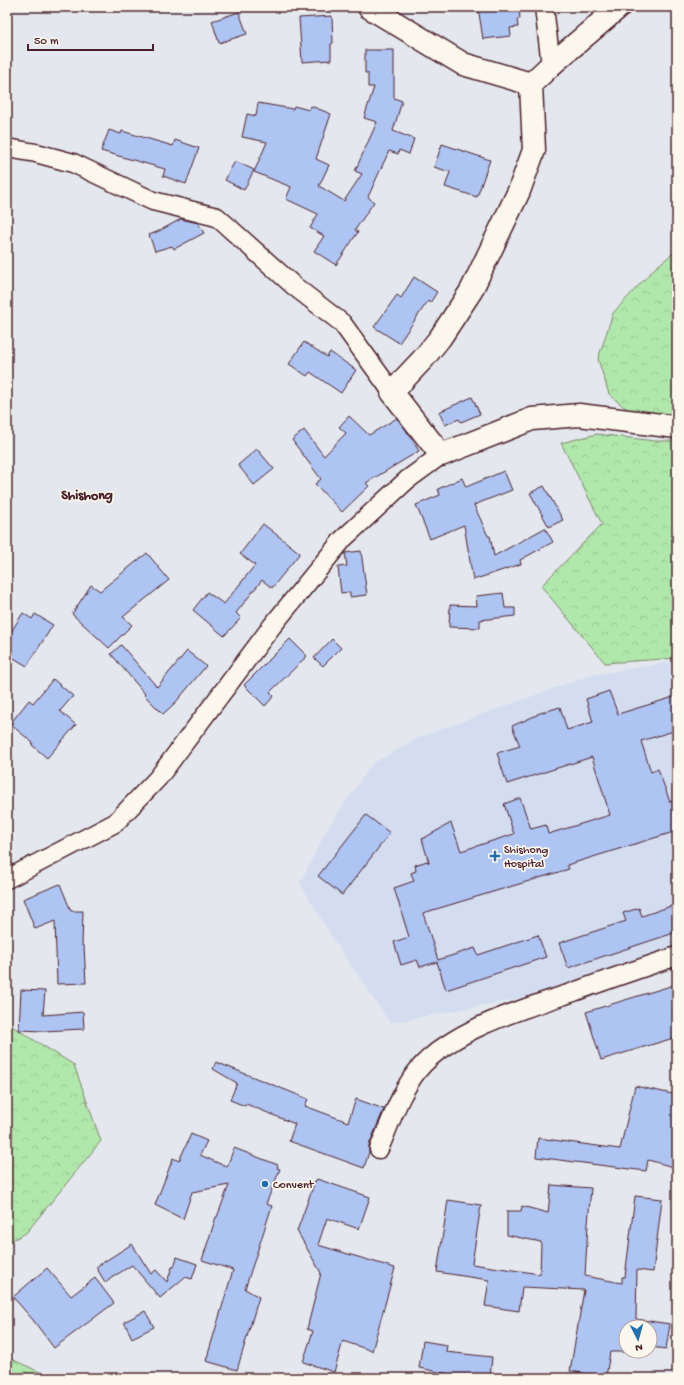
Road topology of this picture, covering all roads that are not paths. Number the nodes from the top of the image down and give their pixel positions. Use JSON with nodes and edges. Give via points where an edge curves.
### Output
{"nodes":[{"id":1,"x":368,"y":7,"type":"edge"},
{"id":2,"x":544,"y":7,"type":"edge"},
{"id":3,"x":619,"y":7,"type":"edge"},
{"id":4,"x":550,"y":65,"type":"junction"},
{"id":5,"x":531,"y":84,"type":"junction"},
{"id":6,"x":7,"y":148,"type":"edge"},
{"id":7,"x":392,"y":392,"type":"junction"},
{"id":8,"x":677,"y":427,"type":"edge"},
{"id":9,"x":441,"y":455,"type":"junction"},
{"id":10,"x":7,"y":879,"type":"edge"},
{"id":11,"x":677,"y":956,"type":"edge"},
{"id":12,"x":379,"y":1149,"type":"dead end"}],
"edges":[{"from":1,"to":5,"type":"street","via":[[463,64]]},
{"from":2,"to":4,"type":"street"},
{"from":3,"to":4,"type":"street"},
{"from":4,"to":5,"type":"street"},
{"from":5,"to":7,"type":"street","via":[[534,150],[519,192],[471,291],[423,360]]},
{"from":6,"to":7,"type":"street","via":[[73,163],[153,200],[217,217],[294,286],[342,324]]},
{"from":7,"to":9,"type":"street"},
{"from":8,"to":9,"type":"street","via":[[579,415],[532,419]]},
{"from":9,"to":10,"type":"street","via":[[407,480],[343,539],[272,626],[158,778],[114,823]]},
{"from":11,"to":12,"type":"street","via":[[525,1008],[443,1047],[418,1070],[402,1095]]}]}
